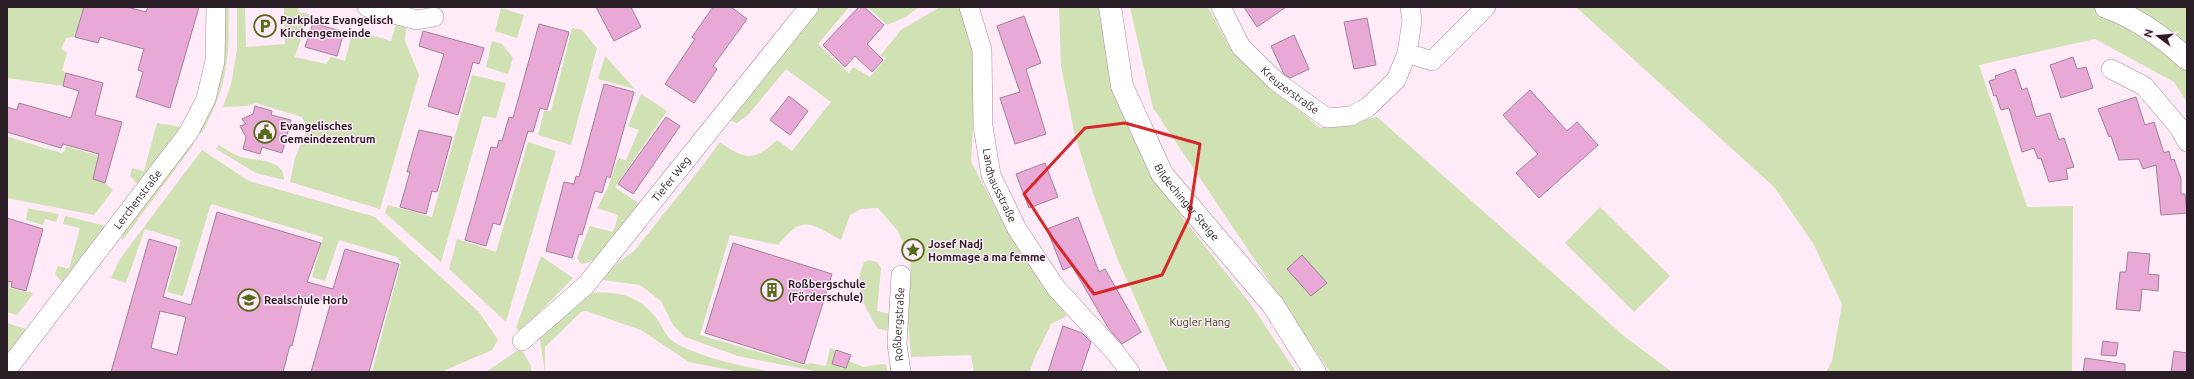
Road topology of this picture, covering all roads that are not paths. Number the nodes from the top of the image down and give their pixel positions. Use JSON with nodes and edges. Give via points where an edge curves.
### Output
{"nodes":[{"id":1,"x":216,"y":7,"type":"edge"},
{"id":2,"x":367,"y":7,"type":"edge"},
{"id":3,"x":809,"y":7,"type":"edge"},
{"id":4,"x":968,"y":7,"type":"edge"},
{"id":5,"x":1110,"y":7,"type":"edge"},
{"id":6,"x":1221,"y":7,"type":"edge"},
{"id":7,"x":1410,"y":7,"type":"edge"},
{"id":8,"x":1486,"y":7,"type":"edge"},
{"id":9,"x":2106,"y":7,"type":"edge"},
{"id":10,"x":434,"y":17,"type":"dead end"},
{"id":11,"x":1407,"y":53,"type":"junction"},
{"id":12,"x":2187,"y":59,"type":"edge"},
{"id":13,"x":2111,"y":69,"type":"dead end"},
{"id":14,"x":2187,"y":142,"type":"edge"},
{"id":15,"x":901,"y":276,"type":"dead end"},
{"id":16,"x":522,"y":341,"type":"dead end"},
{"id":17,"x":7,"y":370,"type":"edge"},
{"id":18,"x":901,"y":372,"type":"edge"},
{"id":19,"x":1130,"y":372,"type":"edge"},
{"id":20,"x":1316,"y":372,"type":"edge"}],
"edges":[{"from":1,"to":17,"type":"street","name":"Lerchenstraße","via":[[215,61],[206,99],[189,132]]},
{"from":2,"to":10,"type":"street","via":[[417,20]]},
{"from":3,"to":16,"type":"street","name":"Tiefer Weg","via":[[586,285]]},
{"from":4,"to":19,"type":"street","name":"Landhausstraße","via":[[982,50],[983,126],[991,175],[1017,228],[1056,288]]},
{"from":5,"to":20,"type":"street","name":"Bildechinger Steige","via":[[1122,86],[1162,174],[1273,306]]},
{"from":6,"to":11,"type":"street","name":"Kreuzerstraße","via":[[1241,47],[1277,82],[1326,118],[1351,116],[1368,107],[1396,80]]},
{"from":7,"to":11,"type":"street","name":"Kreuzerstraße","via":[[1412,21]]},
{"from":8,"to":11,"type":"street","via":[[1432,61]]},
{"from":9,"to":12,"type":"street","via":[[2128,15],[2169,42]]},
{"from":13,"to":14,"type":"street","via":[[2144,86],[2179,127]]},
{"from":15,"to":18,"type":"street","name":"Roßbergstraße","via":[[897,344]]}]}
